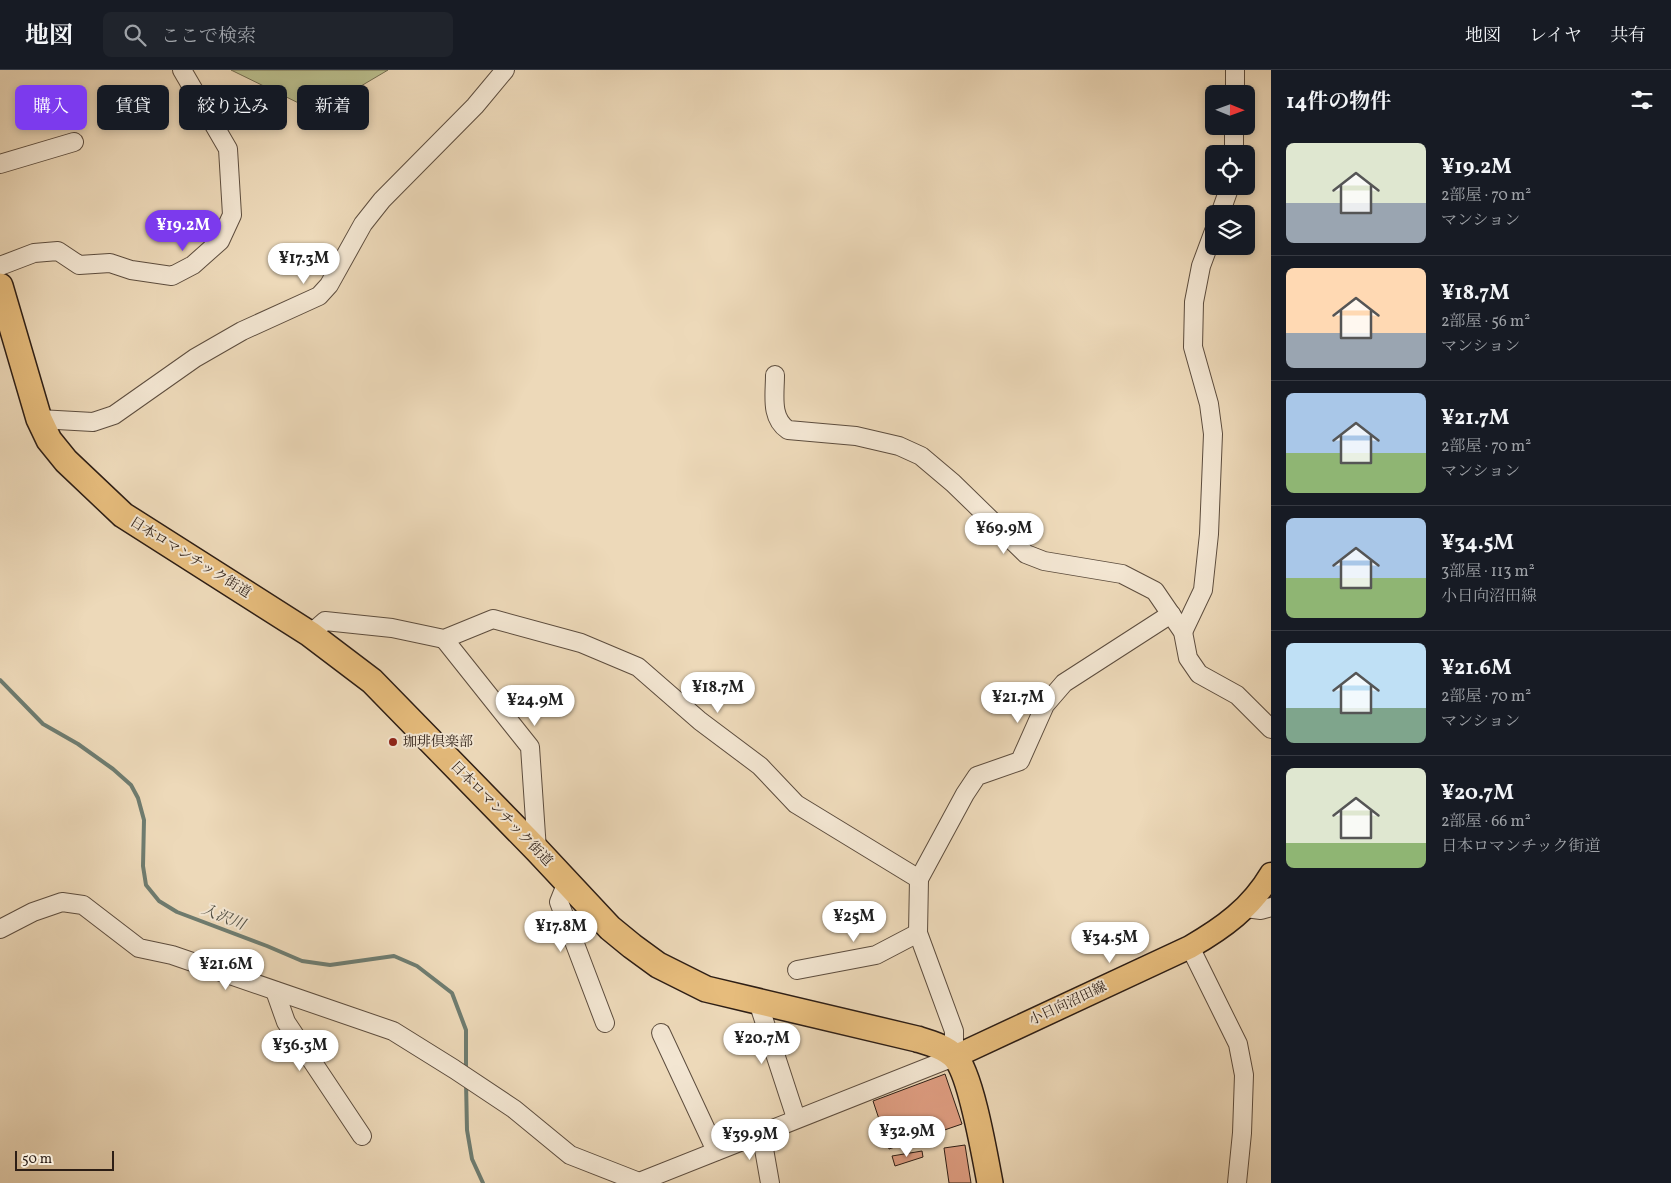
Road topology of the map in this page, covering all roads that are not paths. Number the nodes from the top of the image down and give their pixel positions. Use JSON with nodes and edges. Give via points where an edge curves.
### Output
{"nodes":[{"id":1,"x":182,"y":70,"type":"edge"},
{"id":2,"x":505,"y":70,"type":"edge"},
{"id":3,"x":1235,"y":70,"type":"edge"},
{"id":4,"x":1235,"y":85,"type":"edge"},
{"id":5,"x":74,"y":142,"type":"dead end"},
{"id":6,"x":0,"y":164,"type":"edge"},
{"id":7,"x":1205,"y":255,"type":"edge"},
{"id":8,"x":0,"y":266,"type":"edge"},
{"id":9,"x":0,"y":286,"type":"edge"},
{"id":10,"x":775,"y":375,"type":"dead end"},
{"id":11,"x":39,"y":419,"type":"junction"},
{"id":12,"x":1171,"y":614,"type":"junction"},
{"id":13,"x":1183,"y":632,"type":"junction"},
{"id":14,"x":310,"y":634,"type":"junction"},
{"id":15,"x":444,"y":639,"type":"junction"},
{"id":16,"x":1271,"y":729,"type":"edge"},
{"id":17,"x":537,"y":850,"type":"junction"},
{"id":18,"x":1271,"y":874,"type":"edge"},
{"id":19,"x":919,"y":879,"type":"junction"},
{"id":20,"x":567,"y":882,"type":"junction"},
{"id":21,"x":1271,"y":907,"type":"edge"},
{"id":22,"x":1246,"y":908,"type":"junction"},
{"id":23,"x":0,"y":930,"type":"edge"},
{"id":24,"x":918,"y":932,"type":"junction"},
{"id":25,"x":1190,"y":947,"type":"junction"},
{"id":26,"x":797,"y":970,"type":"dead end"},
{"id":27,"x":275,"y":991,"type":"junction"},
{"id":28,"x":758,"y":1002,"type":"junction"},
{"id":29,"x":605,"y":1023,"type":"dead end"},
{"id":30,"x":661,"y":1033,"type":"dead end"},
{"id":31,"x":954,"y":1057,"type":"junction"},
{"id":32,"x":796,"y":1118,"type":"junction"},
{"id":33,"x":761,"y":1132,"type":"junction"},
{"id":34,"x":362,"y":1136,"type":"dead end"},
{"id":35,"x":716,"y":1151,"type":"junction"},
{"id":36,"x":770,"y":1183,"type":"edge"},
{"id":37,"x":990,"y":1183,"type":"edge"},
{"id":38,"x":1237,"y":1183,"type":"edge"}],
"edges":[{"from":1,"to":8,"type":"street","via":[[228,149],[232,214],[220,241],[193,265],[172,276],[131,270],[110,263],[79,265],[58,251],[34,253]]},
{"from":2,"to":11,"type":"street","via":[[475,106],[382,200],[363,224],[329,285],[319,296],[242,330],[203,353],[114,416],[93,422]]},
{"from":3,"to":4,"type":"street"},
{"from":5,"to":6,"type":"street"},
{"from":7,"to":13,"type":"street","via":[[1194,302],[1193,347],[1210,404],[1213,434],[1208,534],[1203,590]]},
{"from":9,"to":11,"type":"highway","name":"日本ロマンチック街道"},
{"from":10,"to":12,"type":"street","via":[[775,414],[780,425],[788,430],[856,436],[899,446],[921,456],[1026,554],[1122,574],[1154,591]]},
{"from":11,"to":14,"type":"highway","name":"日本ロマンチック街道","via":[[66,461],[123,515]]},
{"from":12,"to":13,"type":"street"},
{"from":12,"to":19,"type":"street","via":[[1064,683],[1045,705],[1020,761],[977,776]]},
{"from":13,"to":16,"type":"street","via":[[1188,658],[1199,674],[1237,695]]},
{"from":14,"to":15,"type":"street","via":[[325,621],[392,628]]},
{"from":14,"to":17,"type":"highway","name":"日本ロマンチック街道","via":[[372,682]]},
{"from":15,"to":17,"type":"street","via":[[530,747]]},
{"from":15,"to":19,"type":"street","via":[[493,620],[581,643],[638,667],[700,721],[760,766],[796,804]]},
{"from":17,"to":20,"type":"highway","name":"日本ロマンチック街道"},
{"from":18,"to":22,"type":"main road","name":"小日向沼田線"},
{"from":19,"to":24,"type":"street"},
{"from":20,"to":28,"type":"highway","name":"日本ロマンチック街道","via":[[610,928],[658,964],[706,989]]},
{"from":20,"to":29,"type":"street","via":[[560,902]]},
{"from":21,"to":22,"type":"street","via":[[1262,910]]},
{"from":22,"to":25,"type":"main road","name":"小日向沼田線","via":[[1214,934]]},
{"from":23,"to":27,"type":"street","via":[[33,912],[62,902],[83,906],[139,948],[172,955]]},
{"from":24,"to":26,"type":"street","via":[[876,955]]},
{"from":24,"to":31,"type":"street","via":[[954,1031]]},
{"from":25,"to":31,"type":"main road","name":"小日向沼田線"},
{"from":25,"to":38,"type":"street","via":[[1238,1044],[1242,1060],[1242,1133]]},
{"from":27,"to":34,"type":"street","via":[[286,1022]]},
{"from":27,"to":35,"type":"street","via":[[393,1031],[514,1109],[570,1156],[639,1182]]},
{"from":28,"to":31,"type":"highway","name":"日本ロマンチック街道","via":[[917,1039]]},
{"from":28,"to":32,"type":"street"},
{"from":30,"to":35,"type":"street"},
{"from":31,"to":32,"type":"street"},
{"from":31,"to":37,"type":"highway","via":[[962,1068],[971,1096]]},
{"from":32,"to":33,"type":"street"},
{"from":33,"to":35,"type":"street"},
{"from":33,"to":36,"type":"street"}]}
